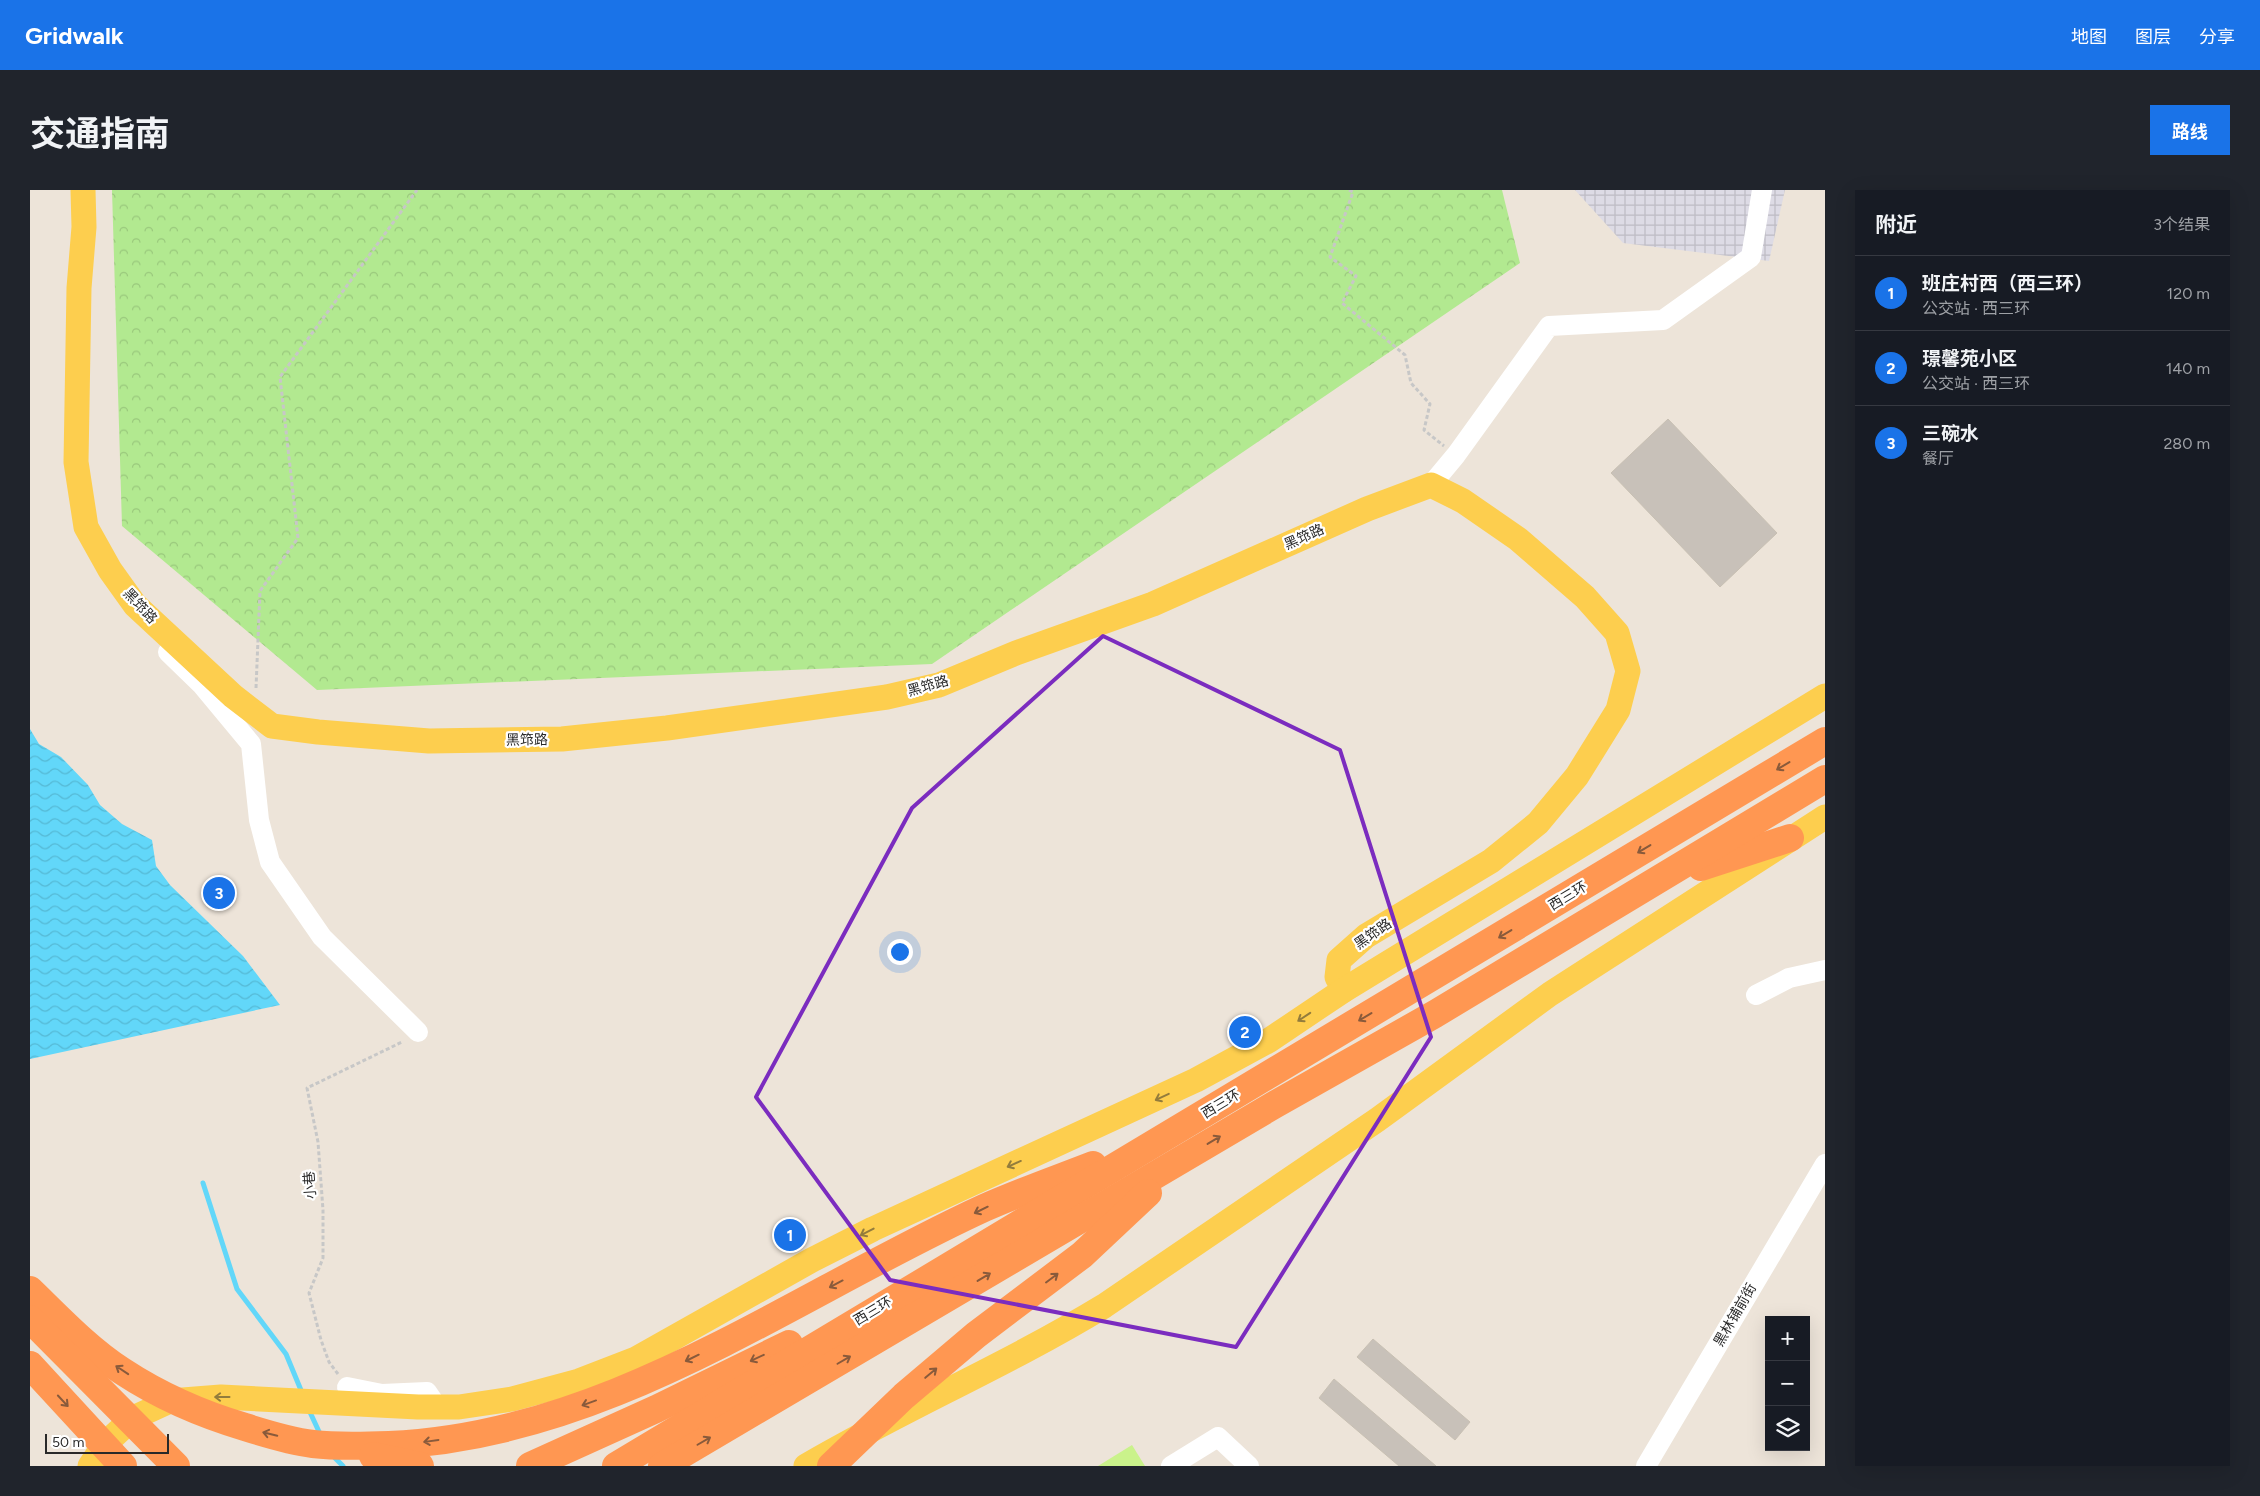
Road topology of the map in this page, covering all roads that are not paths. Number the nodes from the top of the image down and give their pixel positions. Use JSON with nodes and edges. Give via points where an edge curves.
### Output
{"nodes":[{"id":1,"x":83,"y":190,"type":"edge"},
{"id":2,"x":1762,"y":190,"type":"edge"},
{"id":3,"x":1431,"y":485,"type":"junction"},
{"id":4,"x":147,"y":616,"type":"junction"},
{"id":5,"x":1825,"y":696,"type":"edge"},
{"id":6,"x":1825,"y":741,"type":"edge"},
{"id":7,"x":1825,"y":779,"type":"edge"},
{"id":8,"x":1825,"y":817,"type":"edge"},
{"id":9,"x":1790,"y":838,"type":"junction"},
{"id":10,"x":1657,"y":881,"type":"junction"},
{"id":11,"x":1825,"y":970,"type":"edge"},
{"id":12,"x":1344,"y":990,"type":"junction"},
{"id":13,"x":1756,"y":995,"type":"dead end"},
{"id":14,"x":418,"y":1032,"type":"road end"},
{"id":15,"x":1172,"y":1133,"type":"junction"},
{"id":16,"x":1185,"y":1157,"type":"junction"},
{"id":17,"x":1825,"y":1164,"type":"edge"},
{"id":18,"x":913,"y":1287,"type":"junction"},
{"id":19,"x":30,"y":1290,"type":"edge"},
{"id":20,"x":30,"y":1319,"type":"edge"},
{"id":21,"x":57,"y":1331,"type":"junction"},
{"id":22,"x":30,"y":1365,"type":"edge"},
{"id":23,"x":313,"y":1444,"type":"junction"},
{"id":24,"x":90,"y":1466,"type":"edge"},
{"id":25,"x":123,"y":1466,"type":"edge"},
{"id":26,"x":176,"y":1466,"type":"edge"},
{"id":27,"x":420,"y":1466,"type":"edge"},
{"id":28,"x":530,"y":1466,"type":"edge"},
{"id":29,"x":616,"y":1466,"type":"edge"},
{"id":30,"x":662,"y":1466,"type":"edge"},
{"id":31,"x":806,"y":1466,"type":"edge"},
{"id":32,"x":832,"y":1466,"type":"edge"},
{"id":33,"x":1171,"y":1466,"type":"edge"},
{"id":34,"x":1249,"y":1466,"type":"edge"},
{"id":35,"x":1646,"y":1466,"type":"edge"}],
"edges":[{"from":1,"to":4,"type":"main road","name":"黑筇路","via":[[76,462],[86,526],[110,570]]},
{"from":2,"to":3,"type":"street","via":[[1751,257],[1663,320],[1549,326]]},
{"from":3,"to":4,"type":"main road","name":"黑筇路","via":[[1367,509],[1153,604],[1016,653],[939,685],[887,697],[667,728],[562,739],[429,741],[272,726],[232,696]]},
{"from":3,"to":12,"type":"main road","name":"黑筇路","via":[[1463,501],[1518,539],[1586,598],[1617,633],[1628,671],[1618,710],[1577,776],[1538,823],[1491,861],[1366,936],[1339,960],[1337,977]]},
{"from":4,"to":14,"type":"street","via":[[150,634],[202,685],[251,744],[259,820],[270,862],[322,937]]},
{"from":5,"to":12,"type":"main road"},
{"from":6,"to":15,"type":"highway","name":"西三环","one_way":true},
{"from":7,"to":10,"type":"highway","name":"西三环"},
{"from":8,"to":9,"type":"main road"},
{"from":9,"to":10,"type":"highway"},
{"from":9,"to":31,"type":"main road","via":[[1550,994],[1377,1120],[1104,1306],[1014,1358]]},
{"from":16,"to":10,"type":"highway","name":"西三环","one_way":true,"via":[[1435,1014]]},
{"from":11,"to":13,"type":"street","via":[[1789,978]]},
{"from":12,"to":24,"type":"main road","one_way":true,"via":[[1268,1041],[1196,1080],[873,1229],[636,1359],[579,1381],[512,1399],[459,1407],[438,1408],[355,1396],[270,1400],[221,1397],[170,1401],[133,1418],[105,1444]]},
{"from":15,"to":18,"type":"highway","name":"西三环"},
{"from":15,"to":23,"type":"highway","one_way":true,"via":[[985,1208],[745,1332],[587,1404],[481,1434],[416,1444]]},
{"from":30,"to":16,"type":"highway","name":"西三环","one_way":true},
{"from":32,"to":16,"type":"highway","one_way":true,"via":[[904,1396],[958,1350],[1082,1255]]},
{"from":17,"to":35,"type":"street","name":"黑林铺前街"},
{"from":18,"to":28,"type":"highway","one_way":true},
{"from":18,"to":29,"type":"highway","name":"西三环"},
{"from":19,"to":21,"type":"highway"},
{"from":20,"to":21,"type":"highway"},
{"from":23,"to":21,"type":"highway","one_way":true,"via":[[260,1432],[182,1405]]},
{"from":21,"to":26,"type":"highway"},
{"from":22,"to":25,"type":"highway","one_way":true},
{"from":23,"to":27,"type":"highway"},
{"from":33,"to":34,"type":"street","via":[[1218,1437]]}]}
